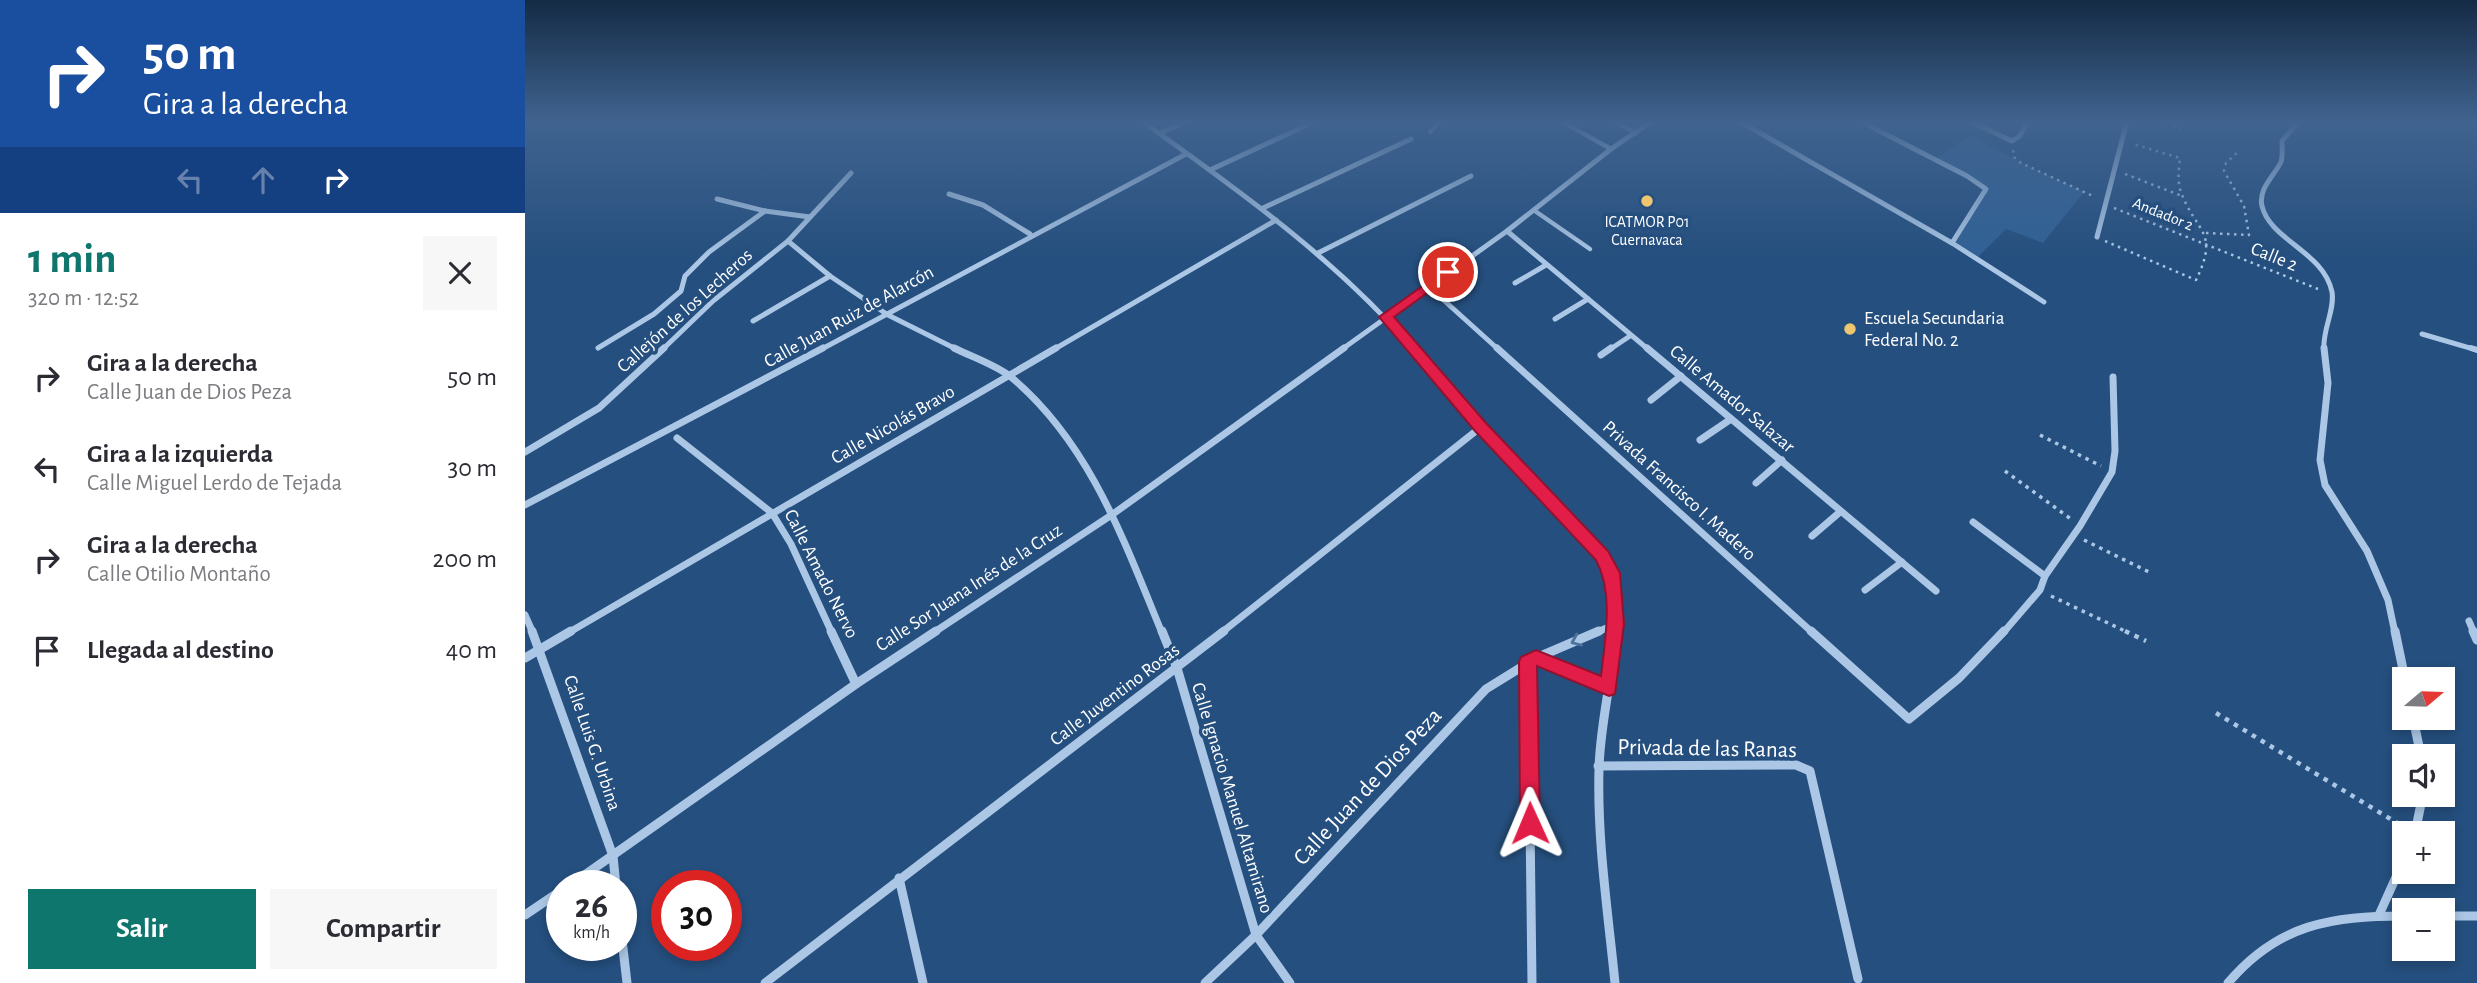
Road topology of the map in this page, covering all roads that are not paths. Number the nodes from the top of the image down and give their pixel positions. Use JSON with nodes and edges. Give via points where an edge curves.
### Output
{"nodes":[{"id":1,"x":1161,"y":167,"type":"edge"},
{"id":2,"x":1205,"y":167,"type":"edge"},
{"id":3,"x":1217,"y":167,"type":"edge"},
{"id":4,"x":1351,"y":167,"type":"edge"},
{"id":5,"x":1589,"y":167,"type":"edge"},
{"id":6,"x":1819,"y":167,"type":"edge"},
{"id":7,"x":1945,"y":167,"type":"edge"},
{"id":8,"x":2113,"y":167,"type":"edge"},
{"id":9,"x":2278,"y":167,"type":"edge"},
{"id":10,"x":1210,"y":170,"type":"junction"},
{"id":11,"x":851,"y":173,"type":"dead end"},
{"id":12,"x":1471,"y":176,"type":"dead end"},
{"id":13,"x":949,"y":194,"type":"dead end"},
{"id":14,"x":717,"y":199,"type":"dead end"},
{"id":15,"x":1263,"y":208,"type":"junction"},
{"id":16,"x":765,"y":211,"type":"junction"},
{"id":17,"x":1535,"y":211,"type":"junction"},
{"id":18,"x":810,"y":217,"type":"junction"},
{"id":19,"x":1276,"y":219,"type":"junction"},
{"id":20,"x":1507,"y":231,"type":"junction"},
{"id":21,"x":1030,"y":234,"type":"junction"},
{"id":22,"x":2097,"y":237,"type":"road end"},
{"id":23,"x":788,"y":241,"type":"junction"},
{"id":24,"x":1952,"y":243,"type":"junction"},
{"id":25,"x":1590,"y":249,"type":"dead end"},
{"id":26,"x":1318,"y":253,"type":"junction"},
{"id":27,"x":1546,"y":265,"type":"junction"},
{"id":28,"x":830,"y":276,"type":"junction"},
{"id":29,"x":1515,"y":283,"type":"dead end"},
{"id":30,"x":1428,"y":286,"type":"junction"},
{"id":31,"x":1588,"y":299,"type":"junction"},
{"id":32,"x":2044,"y":302,"type":"dead end"},
{"id":33,"x":888,"y":315,"type":"junction"},
{"id":34,"x":1386,"y":317,"type":"junction"},
{"id":35,"x":1555,"y":319,"type":"dead end"},
{"id":36,"x":753,"y":321,"type":"dead end"},
{"id":37,"x":2422,"y":334,"type":"dead end"},
{"id":38,"x":1630,"y":336,"type":"junction"},
{"id":39,"x":598,"y":348,"type":"dead end"},
{"id":40,"x":2477,"y":350,"type":"edge"},
{"id":41,"x":1601,"y":355,"type":"dead end"},
{"id":42,"x":1010,"y":376,"type":"junction"},
{"id":43,"x":1681,"y":376,"type":"junction"},
{"id":44,"x":2113,"y":377,"type":"dead end"},
{"id":45,"x":1651,"y":400,"type":"dead end"},
{"id":46,"x":1731,"y":419,"type":"junction"},
{"id":47,"x":1481,"y":427,"type":"junction"},
{"id":48,"x":677,"y":438,"type":"dead end"},
{"id":49,"x":1700,"y":440,"type":"dead end"},
{"id":50,"x":525,"y":452,"type":"edge"},
{"id":51,"x":1782,"y":460,"type":"junction"},
{"id":52,"x":1756,"y":483,"type":"dead end"},
{"id":53,"x":525,"y":505,"type":"edge"},
{"id":54,"x":1840,"y":512,"type":"junction"},
{"id":55,"x":772,"y":513,"type":"junction"},
{"id":56,"x":1113,"y":514,"type":"junction"},
{"id":57,"x":1973,"y":522,"type":"dead end"},
{"id":58,"x":1812,"y":536,"type":"dead end"},
{"id":59,"x":1902,"y":562,"type":"junction"},
{"id":60,"x":2045,"y":576,"type":"junction"},
{"id":61,"x":1865,"y":590,"type":"dead end"},
{"id":62,"x":1936,"y":592,"type":"dead end"},
{"id":63,"x":525,"y":615,"type":"edge"},
{"id":64,"x":2469,"y":621,"type":"dead end"},
{"id":65,"x":1616,"y":624,"type":"junction"},
{"id":66,"x":2477,"y":640,"type":"edge"},
{"id":67,"x":540,"y":649,"type":"junction"},
{"id":68,"x":525,"y":658,"type":"edge"},
{"id":69,"x":1532,"y":660,"type":"junction"},
{"id":70,"x":2402,"y":667,"type":"edge"},
{"id":71,"x":1177,"y":668,"type":"junction"},
{"id":72,"x":856,"y":684,"type":"junction"},
{"id":73,"x":1609,"y":688,"type":"junction"},
{"id":74,"x":1598,"y":766,"type":"junction"},
{"id":75,"x":613,"y":856,"type":"junction"},
{"id":76,"x":592,"y":870,"type":"edge"},
{"id":77,"x":614,"y":870,"type":"edge"},
{"id":78,"x":899,"y":878,"type":"junction"},
{"id":79,"x":2393,"y":884,"type":"edge"},
{"id":80,"x":546,"y":901,"type":"edge"},
{"id":81,"x":525,"y":915,"type":"edge"},
{"id":82,"x":2379,"y":915,"type":"junction"},
{"id":83,"x":2392,"y":916,"type":"edge"},
{"id":84,"x":2455,"y":916,"type":"edge"},
{"id":85,"x":2477,"y":916,"type":"edge"},
{"id":86,"x":1256,"y":935,"type":"junction"},
{"id":87,"x":624,"y":961,"type":"edge"},
{"id":88,"x":1859,"y":979,"type":"dead end"},
{"id":89,"x":627,"y":983,"type":"edge"},
{"id":90,"x":765,"y":983,"type":"edge"},
{"id":91,"x":923,"y":983,"type":"edge"},
{"id":92,"x":1205,"y":983,"type":"edge"},
{"id":93,"x":1290,"y":983,"type":"edge"},
{"id":94,"x":1532,"y":983,"type":"edge"},
{"id":95,"x":1615,"y":983,"type":"edge"},
{"id":96,"x":2228,"y":983,"type":"edge"}],
"edges":[{"from":1,"to":21,"type":"street","name":"Calle Juan Ruiz de Alarcón"},
{"from":2,"to":10,"type":"street"},
{"from":3,"to":10,"type":"street"},
{"from":4,"to":15,"type":"street"},
{"from":5,"to":17,"type":"street","name":"Calle Sor Juana Inés de la Cruz"},
{"from":6,"to":24,"type":"street"},
{"from":7,"to":24,"type":"street","via":[[1986,189]]},
{"from":8,"to":22,"type":"street"},
{"from":9,"to":70,"type":"street","via":[[2264,188],[2261,204],[2270,222],[2326,274],[2332,293],[2323,338],[2328,383],[2320,460],[2325,485],[2367,551],[2388,600]]},
{"from":10,"to":15,"type":"street"},
{"from":11,"to":18,"type":"street","name":"Callejón de los Lecheros"},
{"from":12,"to":26,"type":"street"},
{"from":13,"to":21,"type":"street","via":[[983,205]]},
{"from":14,"to":16,"type":"street"},
{"from":15,"to":19,"type":"street"},
{"from":16,"to":18,"type":"street"},
{"from":16,"to":39,"type":"street","via":[[709,252],[685,276],[681,291],[655,314]]},
{"from":17,"to":20,"type":"street","name":"Calle Sor Juana Inés de la Cruz"},
{"from":17,"to":25,"type":"lane"},
{"from":18,"to":23,"type":"street","name":"Callejón de los Lecheros"},
{"from":19,"to":26,"type":"street"},
{"from":19,"to":42,"type":"street","name":"Calle Nicolás Bravo"},
{"from":20,"to":27,"type":"street","name":"Calle Amador Salazar"},
{"from":20,"to":30,"type":"street","name":"Calle Sor Juana Inés de la Cruz"},
{"from":21,"to":33,"type":"street","name":"Calle Juan Ruiz de Alarcón"},
{"from":23,"to":28,"type":"street","name":"Calle Ignacio Manuel Altamirano"},
{"from":23,"to":50,"type":"street","name":"Callejón de los Lecheros","via":[[713,301],[607,402]]},
{"from":24,"to":32,"type":"street"},
{"from":26,"to":34,"type":"street"},
{"from":27,"to":29,"type":"street"},
{"from":27,"to":31,"type":"street","name":"Calle Amador Salazar"},
{"from":28,"to":33,"type":"street","name":"Calle Ignacio Manuel Altamirano"},
{"from":28,"to":36,"type":"street"},
{"from":30,"to":34,"type":"street","name":"Calle Sor Juana Inés de la Cruz"},
{"from":30,"to":60,"type":"street","name":"Privada Francisco I. Madero","via":[[1909,719],[1968,669],[2040,590]]},
{"from":31,"to":35,"type":"street"},
{"from":31,"to":38,"type":"street","name":"Calle Amador Salazar"},
{"from":33,"to":42,"type":"street","name":"Calle Ignacio Manuel Altamirano"},
{"from":33,"to":53,"type":"street","name":"Calle Juan Ruiz de Alarcón"},
{"from":34,"to":47,"type":"street"},
{"from":34,"to":56,"type":"street","name":"Calle Sor Juana Inés de la Cruz"},
{"from":37,"to":40,"type":"street"},
{"from":38,"to":41,"type":"street"},
{"from":38,"to":43,"type":"street","name":"Calle Amador Salazar"},
{"from":42,"to":55,"type":"street","name":"Calle Nicolás Bravo"},
{"from":42,"to":56,"type":"street","name":"Calle Ignacio Manuel Altamirano","via":[[1058,425]]},
{"from":43,"to":45,"type":"street"},
{"from":43,"to":46,"type":"street","name":"Calle Amador Salazar"},
{"from":44,"to":60,"type":"street","via":[[2112,472]]},
{"from":46,"to":49,"type":"street"},
{"from":46,"to":51,"type":"street","name":"Calle Amador Salazar"},
{"from":47,"to":65,"type":"street","via":[[1606,561]]},
{"from":47,"to":71,"type":"street","name":"Calle Juventino Rosas"},
{"from":48,"to":55,"type":"street","name":"Calle Amado Nervo"},
{"from":51,"to":52,"type":"street"},
{"from":51,"to":54,"type":"street","name":"Calle Amador Salazar"},
{"from":54,"to":58,"type":"street"},
{"from":54,"to":59,"type":"street","name":"Calle Amador Salazar"},
{"from":55,"to":67,"type":"street","name":"Calle Nicolás Bravo"},
{"from":55,"to":72,"type":"street","name":"Calle Amado Nervo"},
{"from":56,"to":71,"type":"street","name":"Calle Ignacio Manuel Altamirano"},
{"from":56,"to":72,"type":"street","name":"Calle Sor Juana Inés de la Cruz"},
{"from":57,"to":60,"type":"street"},
{"from":59,"to":61,"type":"street"},
{"from":59,"to":62,"type":"street","name":"Calle Amador Salazar"},
{"from":63,"to":67,"type":"street","name":"Calle Luis G. Urbina"},
{"from":64,"to":66,"type":"street"},
{"from":65,"to":69,"type":"street","name":"Calle Juan de Dios Peza","one_way":true},
{"from":65,"to":73,"type":"street"},
{"from":67,"to":68,"type":"street","name":"Calle Nicolás Bravo"},
{"from":67,"to":75,"type":"street","name":"Calle Luis G. Urbina"},
{"from":69,"to":73,"type":"street"},
{"from":69,"to":86,"type":"street","name":"Calle Juan de Dios Peza","via":[[1486,689]]},
{"from":69,"to":94,"type":"street"},
{"from":71,"to":78,"type":"street","name":"Calle Juventino Rosas"},
{"from":71,"to":86,"type":"street","name":"Calle Ignacio Manuel Altamirano"},
{"from":72,"to":75,"type":"street","name":"Calle Sor Juana Inés de la Cruz"},
{"from":73,"to":74,"type":"street"},
{"from":74,"to":88,"type":"street","name":"Privada de las Ranas","via":[[1796,765],[1810,771]]},
{"from":74,"to":95,"type":"street"},
{"from":75,"to":76,"type":"street","name":"Calle Sor Juana Inés de la Cruz"},
{"from":75,"to":77,"type":"street","name":"Calle Luis G. Urbina"},
{"from":78,"to":90,"type":"street","name":"Calle Juventino Rosas"},
{"from":78,"to":91,"type":"street"},
{"from":79,"to":82,"type":"street"},
{"from":80,"to":81,"type":"street"},
{"from":82,"to":83,"type":"street"},
{"from":82,"to":96,"type":"street","via":[[2311,923],[2273,938],[2242,962]]},
{"from":84,"to":85,"type":"street"},
{"from":86,"to":92,"type":"street","name":"Calle Juan de Dios Peza"},
{"from":86,"to":93,"type":"street","name":"Calle Ignacio Manuel Altamirano"},
{"from":87,"to":89,"type":"street"}]}
